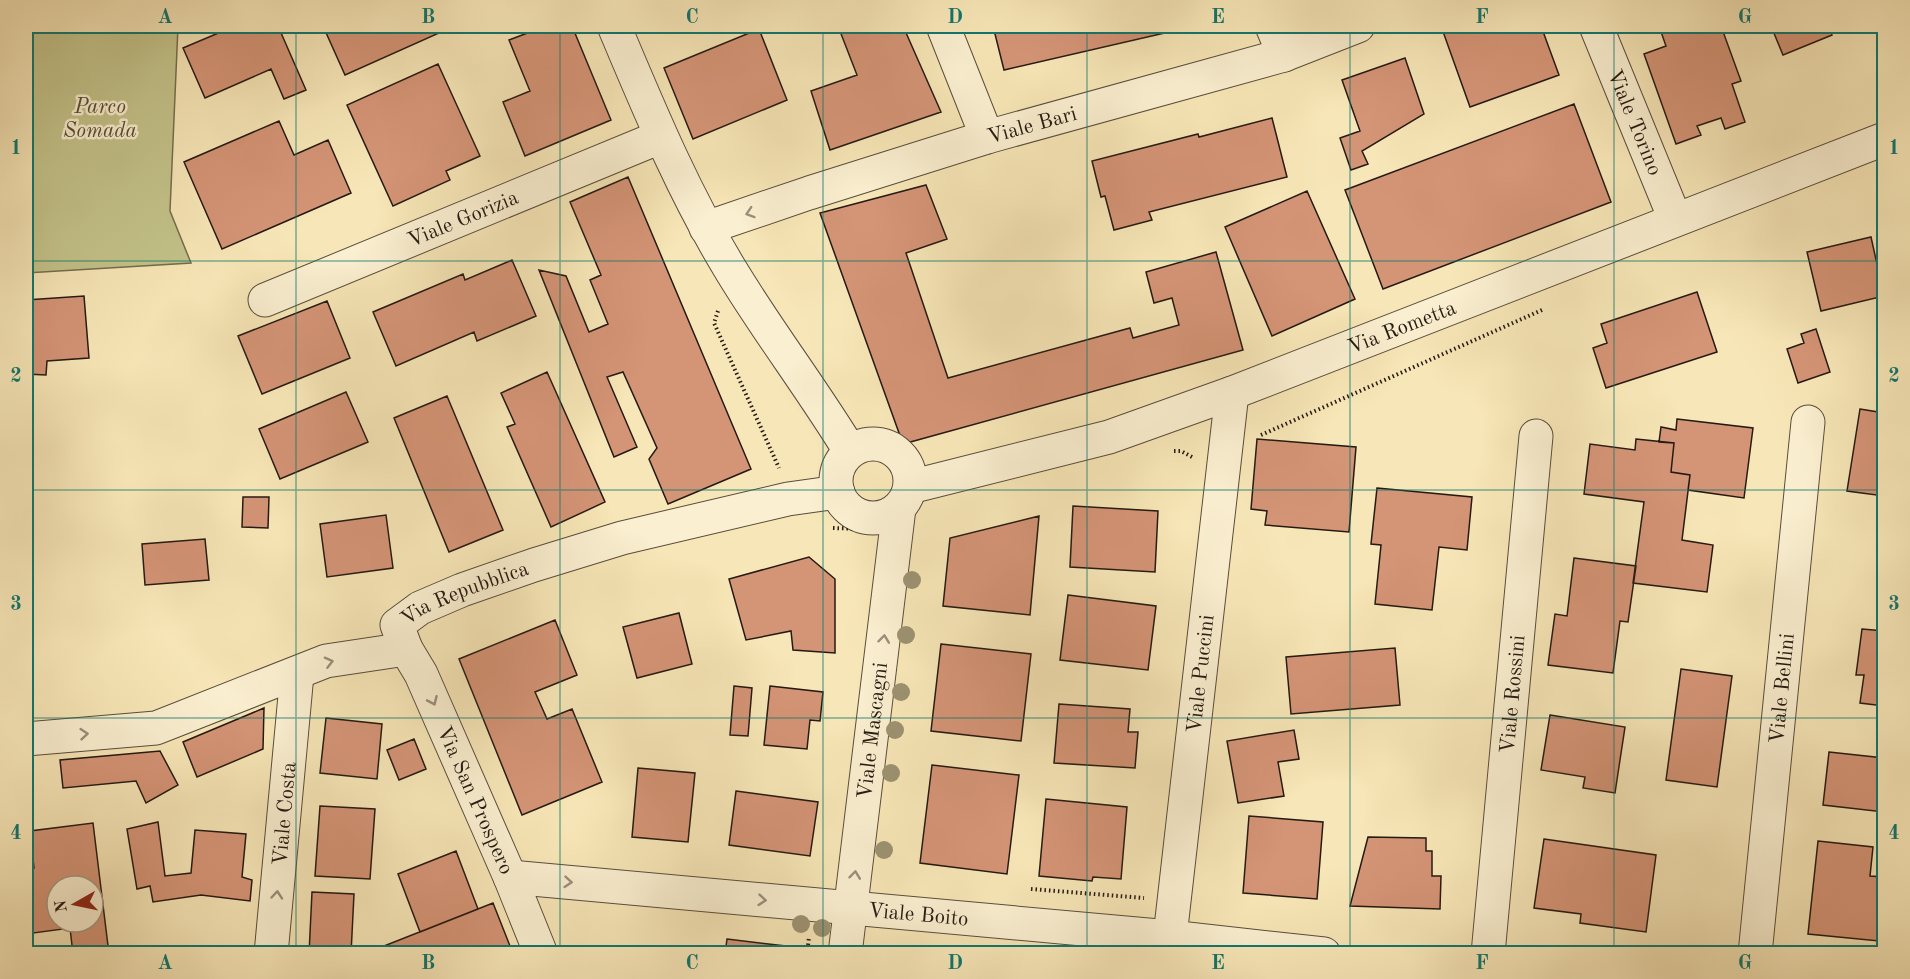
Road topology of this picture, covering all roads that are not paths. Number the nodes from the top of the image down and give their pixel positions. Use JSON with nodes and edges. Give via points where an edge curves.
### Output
{"nodes":[{"id":1,"x":614,"y":26,"type":"edge"},
{"id":2,"x":943,"y":26,"type":"edge"},
{"id":3,"x":1358,"y":26,"type":"edge"},
{"id":4,"x":1596,"y":26,"type":"edge"},
{"id":5,"x":1278,"y":40,"type":"edge"},
{"id":6,"x":660,"y":137,"type":"junction"},
{"id":7,"x":987,"y":137,"type":"junction"},
{"id":8,"x":1884,"y":139,"type":"edge"},
{"id":9,"x":1675,"y":219,"type":"junction"},
{"id":10,"x":706,"y":228,"type":"junction"},
{"id":11,"x":265,"y":300,"type":"dead end"},
{"id":12,"x":1232,"y":393,"type":"junction"},
{"id":13,"x":1808,"y":422,"type":"dead end"},
{"id":14,"x":1536,"y":436,"type":"dead end"},
{"id":15,"x":850,"y":451,"type":"junction"},
{"id":16,"x":838,"y":492,"type":"junction"},
{"id":17,"x":902,"y":509,"type":"junction"},
{"id":18,"x":406,"y":649,"type":"junction"},
{"id":19,"x":297,"y":674,"type":"junction"},
{"id":20,"x":26,"y":739,"type":"edge"},
{"id":21,"x":510,"y":877,"type":"junction"},
{"id":22,"x":850,"y":909,"type":"junction"},
{"id":23,"x":1169,"y":945,"type":"edge"},
{"id":24,"x":829,"y":948,"type":"edge"},
{"id":25,"x":271,"y":954,"type":"edge"},
{"id":26,"x":541,"y":954,"type":"edge"},
{"id":27,"x":1324,"y":954,"type":"edge"},
{"id":28,"x":1488,"y":954,"type":"edge"},
{"id":29,"x":1755,"y":954,"type":"edge"}],
"edges":[{"from":1,"to":6,"type":"street"},
{"from":2,"to":7,"type":"street"},
{"from":3,"to":5,"type":"street","name":"Viale Bari"},
{"from":4,"to":9,"type":"street","name":"Viale Torino"},
{"from":5,"to":7,"type":"street","name":"Viale Bari"},
{"from":6,"to":10,"type":"street"},
{"from":6,"to":11,"type":"street","name":"Viale Gorizia"},
{"from":7,"to":10,"type":"street","name":"Viale Bari","one_way":true},
{"from":8,"to":9,"type":"street","name":"Via Rometta"},
{"from":9,"to":12,"type":"street","name":"Via Rometta"},
{"from":10,"to":15,"type":"street"},
{"from":12,"to":17,"type":"street","name":"Via Rometta"},
{"from":12,"to":23,"type":"street","name":"Viale Puccini"},
{"from":13,"to":29,"type":"street","name":"Viale Bellini"},
{"from":14,"to":28,"type":"street","name":"Viale Rossini"},
{"from":15,"to":16,"type":"street","via":[[839,464]]},
{"from":15,"to":17,"type":"street","via":[[874,443],[897,451],[907,465]]},
{"from":16,"to":17,"type":"street","via":[[845,505],[862,516],[880,518]]},
{"from":16,"to":18,"type":"street","name":"Via Repubblica","via":[[788,499],[622,538],[462,590],[420,608],[397,625]]},
{"from":22,"to":17,"type":"street","name":"Viale Mascagni","one_way":true},
{"from":19,"to":18,"type":"street","name":"Via Repubblica","one_way":true,"via":[[326,661]]},
{"from":18,"to":21,"type":"street","name":"Via San Prospero","one_way":true,"via":[[421,674]]},
{"from":20,"to":19,"type":"street","name":"Via Repubblica","one_way":true,"via":[[156,728]]},
{"from":25,"to":19,"type":"street","name":"Viale Costa","one_way":true},
{"from":21,"to":22,"type":"street","name":"Viale Boito","one_way":true},
{"from":21,"to":26,"type":"street","name":"Via San Prospero"},
{"from":22,"to":23,"type":"street","name":"Viale Boito"},
{"from":22,"to":24,"type":"street","name":"Viale Mascagni"},
{"from":23,"to":27,"type":"street","name":"Viale Boito"}]}
